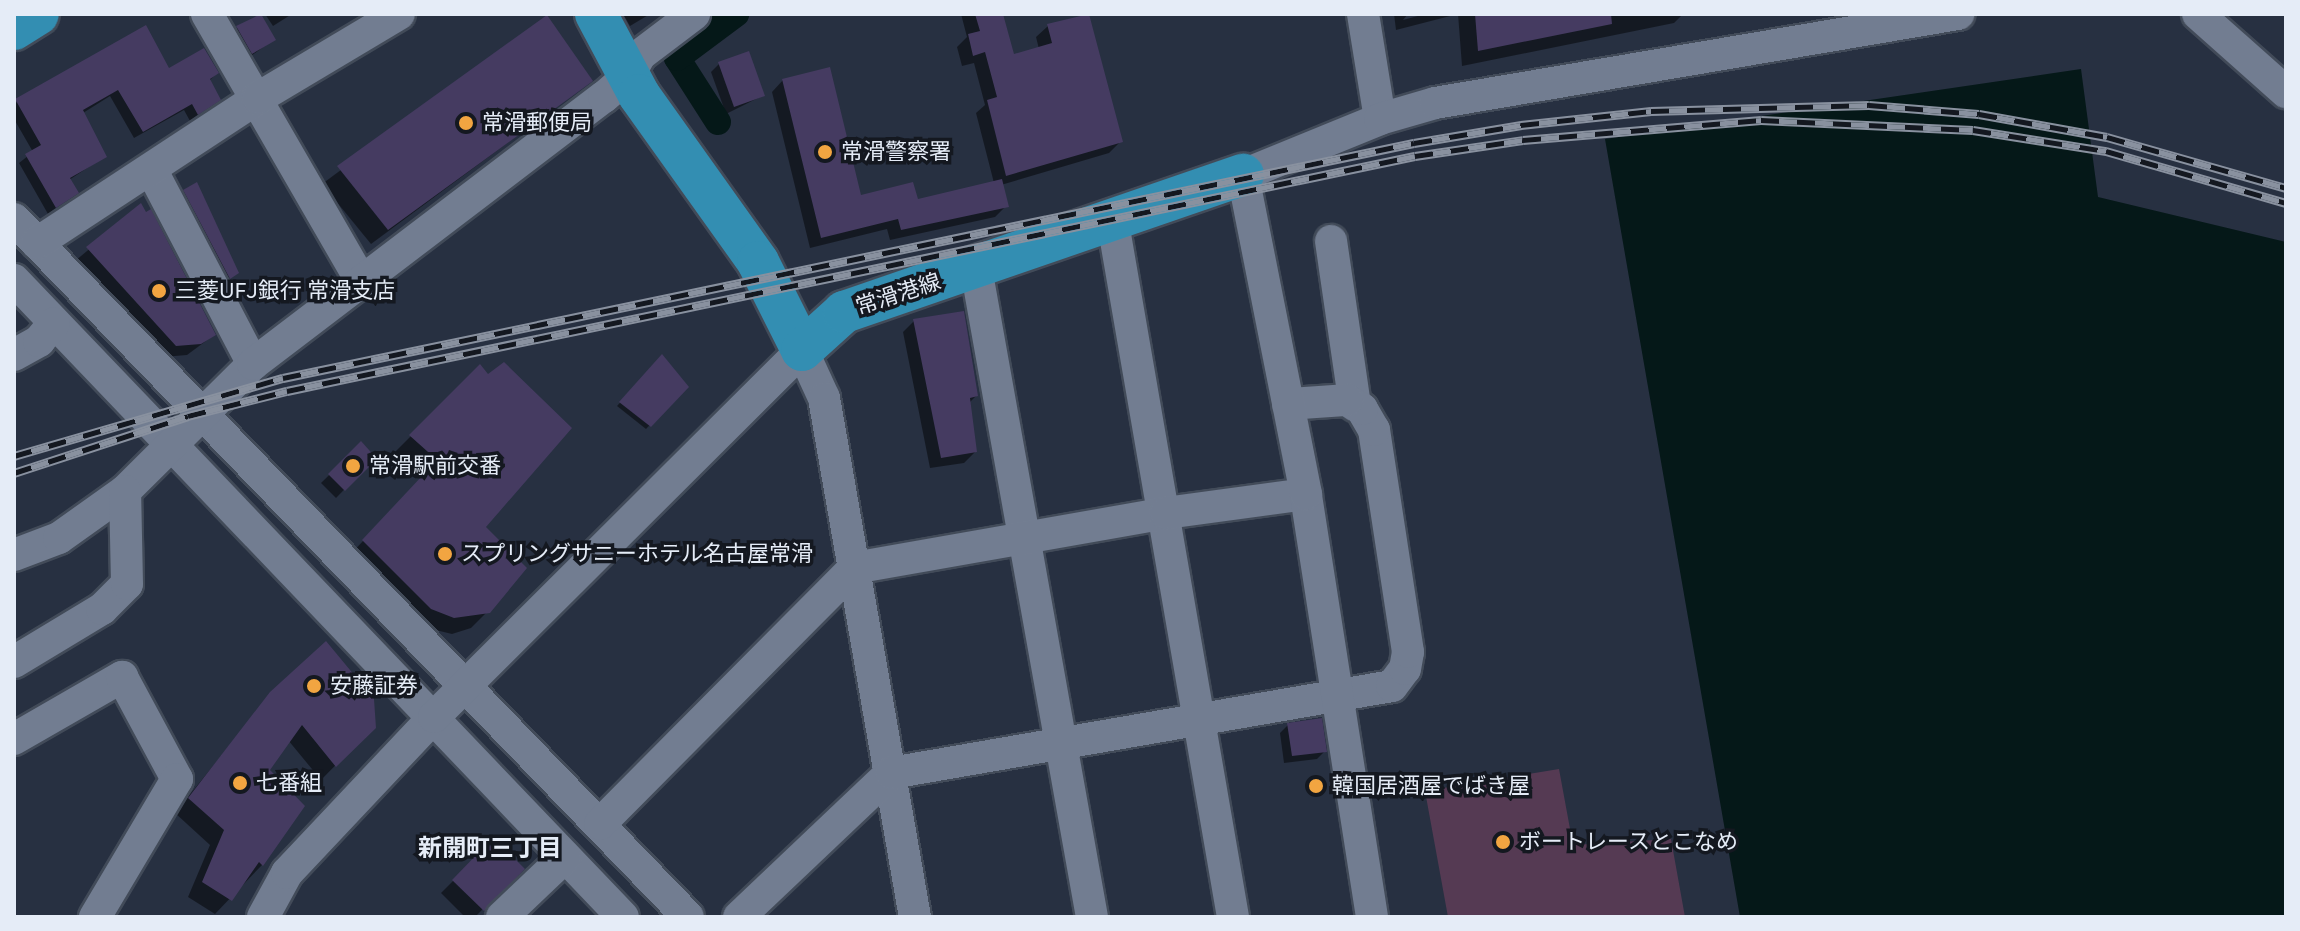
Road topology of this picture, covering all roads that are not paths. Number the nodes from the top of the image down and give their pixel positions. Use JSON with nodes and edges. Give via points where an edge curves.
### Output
{"nodes":[{"id":1,"x":38,"y":14,"type":"edge"},
{"id":2,"x":207,"y":14,"type":"edge"},
{"id":3,"x":399,"y":14,"type":"edge"},
{"id":4,"x":596,"y":14,"type":"edge"},
{"id":5,"x":694,"y":14,"type":"edge"},
{"id":6,"x":1363,"y":14,"type":"edge"},
{"id":7,"x":1958,"y":14,"type":"edge"},
{"id":8,"x":2198,"y":14,"type":"edge"},
{"id":9,"x":14,"y":29,"type":"edge"},
{"id":10,"x":629,"y":75,"type":"junction"},
{"id":11,"x":2286,"y":92,"type":"edge"},
{"id":12,"x":258,"y":98,"type":"junction"},
{"id":13,"x":1380,"y":119,"type":"junction"},
{"id":14,"x":152,"y":171,"type":"junction"},
{"id":15,"x":1243,"y":175,"type":"junction"},
{"id":16,"x":14,"y":219,"type":"edge"},
{"id":17,"x":1113,"y":223,"type":"junction"},
{"id":18,"x":1331,"y":241,"type":"dead end"},
{"id":19,"x":37,"y":243,"type":"junction"},
{"id":20,"x":976,"y":268,"type":"junction"},
{"id":21,"x":360,"y":279,"type":"junction"},
{"id":22,"x":14,"y":280,"type":"edge"},
{"id":23,"x":54,"y":323,"type":"junction"},
{"id":24,"x":802,"y":350,"type":"junction"},
{"id":25,"x":14,"y":355,"type":"edge"},
{"id":26,"x":253,"y":364,"type":"junction"},
{"id":27,"x":1288,"y":404,"type":"junction"},
{"id":28,"x":1355,"y":405,"type":"junction"},
{"id":29,"x":203,"y":413,"type":"junction"},
{"id":30,"x":173,"y":442,"type":"junction"},
{"id":31,"x":125,"y":491,"type":"junction"},
{"id":32,"x":1306,"y":494,"type":"junction"},
{"id":33,"x":1166,"y":513,"type":"junction"},
{"id":34,"x":1026,"y":537,"type":"junction"},
{"id":35,"x":14,"y":555,"type":"edge"},
{"id":36,"x":854,"y":568,"type":"junction"},
{"id":37,"x":14,"y":662,"type":"edge"},
{"id":38,"x":465,"y":685,"type":"junction"},
{"id":39,"x":1335,"y":695,"type":"junction"},
{"id":40,"x":434,"y":717,"type":"junction"},
{"id":41,"x":1199,"y":719,"type":"junction"},
{"id":42,"x":14,"y":739,"type":"edge"},
{"id":43,"x":1063,"y":742,"type":"junction"},
{"id":44,"x":891,"y":773,"type":"junction"},
{"id":45,"x":600,"y":824,"type":"junction"},
{"id":46,"x":565,"y":857,"type":"junction"},
{"id":47,"x":95,"y":917,"type":"edge"},
{"id":48,"x":263,"y":917,"type":"edge"},
{"id":49,"x":502,"y":917,"type":"edge"},
{"id":50,"x":623,"y":917,"type":"edge"},
{"id":51,"x":688,"y":917,"type":"edge"},
{"id":52,"x":739,"y":917,"type":"edge"},
{"id":53,"x":915,"y":917,"type":"edge"},
{"id":54,"x":1092,"y":917,"type":"edge"},
{"id":55,"x":1233,"y":917,"type":"edge"},
{"id":56,"x":1372,"y":917,"type":"edge"}],
"edges":[{"from":1,"to":9,"type":"main road"},
{"from":2,"to":12,"type":"street"},
{"from":3,"to":12,"type":"street"},
{"from":4,"to":10,"type":"main road"},
{"from":5,"to":10,"type":"street","via":[[640,55]]},
{"from":6,"to":13,"type":"street"},
{"from":7,"to":13,"type":"street","via":[[1435,103]]},
{"from":8,"to":11,"type":"street"},
{"from":10,"to":21,"type":"street"},
{"from":10,"to":24,"type":"main road","via":[[758,262]]},
{"from":12,"to":14,"type":"street"},
{"from":12,"to":21,"type":"street"},
{"from":13,"to":15,"type":"street"},
{"from":14,"to":19,"type":"street"},
{"from":14,"to":26,"type":"street"},
{"from":15,"to":17,"type":"main road","name":"常滑港線"},
{"from":15,"to":27,"type":"street"},
{"from":16,"to":19,"type":"street"},
{"from":17,"to":20,"type":"main road","name":"常滑港線"},
{"from":17,"to":33,"type":"street"},
{"from":18,"to":28,"type":"street"},
{"from":19,"to":29,"type":"street"},
{"from":20,"to":24,"type":"main road","name":"常滑港線","via":[[844,312]]},
{"from":20,"to":34,"type":"street"},
{"from":21,"to":26,"type":"street"},
{"from":22,"to":23,"type":"street"},
{"from":23,"to":25,"type":"street","via":[[39,341]]},
{"from":23,"to":30,"type":"street"},
{"from":24,"to":36,"type":"street","via":[[824,398]]},
{"from":24,"to":38,"type":"street"},
{"from":26,"to":29,"type":"street"},
{"from":27,"to":28,"type":"street","via":[[1326,399]]},
{"from":27,"to":32,"type":"street"},
{"from":28,"to":39,"type":"street","via":[[1374,430],[1408,652],[1405,669],[1392,686]]},
{"from":29,"to":30,"type":"street"},
{"from":29,"to":38,"type":"street"},
{"from":30,"to":31,"type":"street"},
{"from":30,"to":40,"type":"street"},
{"from":31,"to":35,"type":"street","via":[[59,538]]},
{"from":31,"to":37,"type":"street","via":[[127,584],[102,609]]},
{"from":32,"to":33,"type":"street"},
{"from":32,"to":39,"type":"street"},
{"from":33,"to":34,"type":"street"},
{"from":33,"to":41,"type":"street"},
{"from":34,"to":36,"type":"street"},
{"from":34,"to":43,"type":"street"},
{"from":36,"to":44,"type":"street"},
{"from":36,"to":45,"type":"street"},
{"from":38,"to":40,"type":"street"},
{"from":38,"to":45,"type":"street"},
{"from":39,"to":41,"type":"street"},
{"from":39,"to":56,"type":"street"},
{"from":40,"to":46,"type":"street"},
{"from":40,"to":48,"type":"street","via":[[287,873]]},
{"from":41,"to":43,"type":"street"},
{"from":41,"to":55,"type":"street"},
{"from":42,"to":47,"type":"street","via":[[122,677],[177,779]]},
{"from":43,"to":44,"type":"street"},
{"from":43,"to":54,"type":"street"},
{"from":44,"to":52,"type":"street"},
{"from":44,"to":53,"type":"street"},
{"from":45,"to":51,"type":"street"},
{"from":46,"to":49,"type":"street"},
{"from":46,"to":50,"type":"street"}]}
